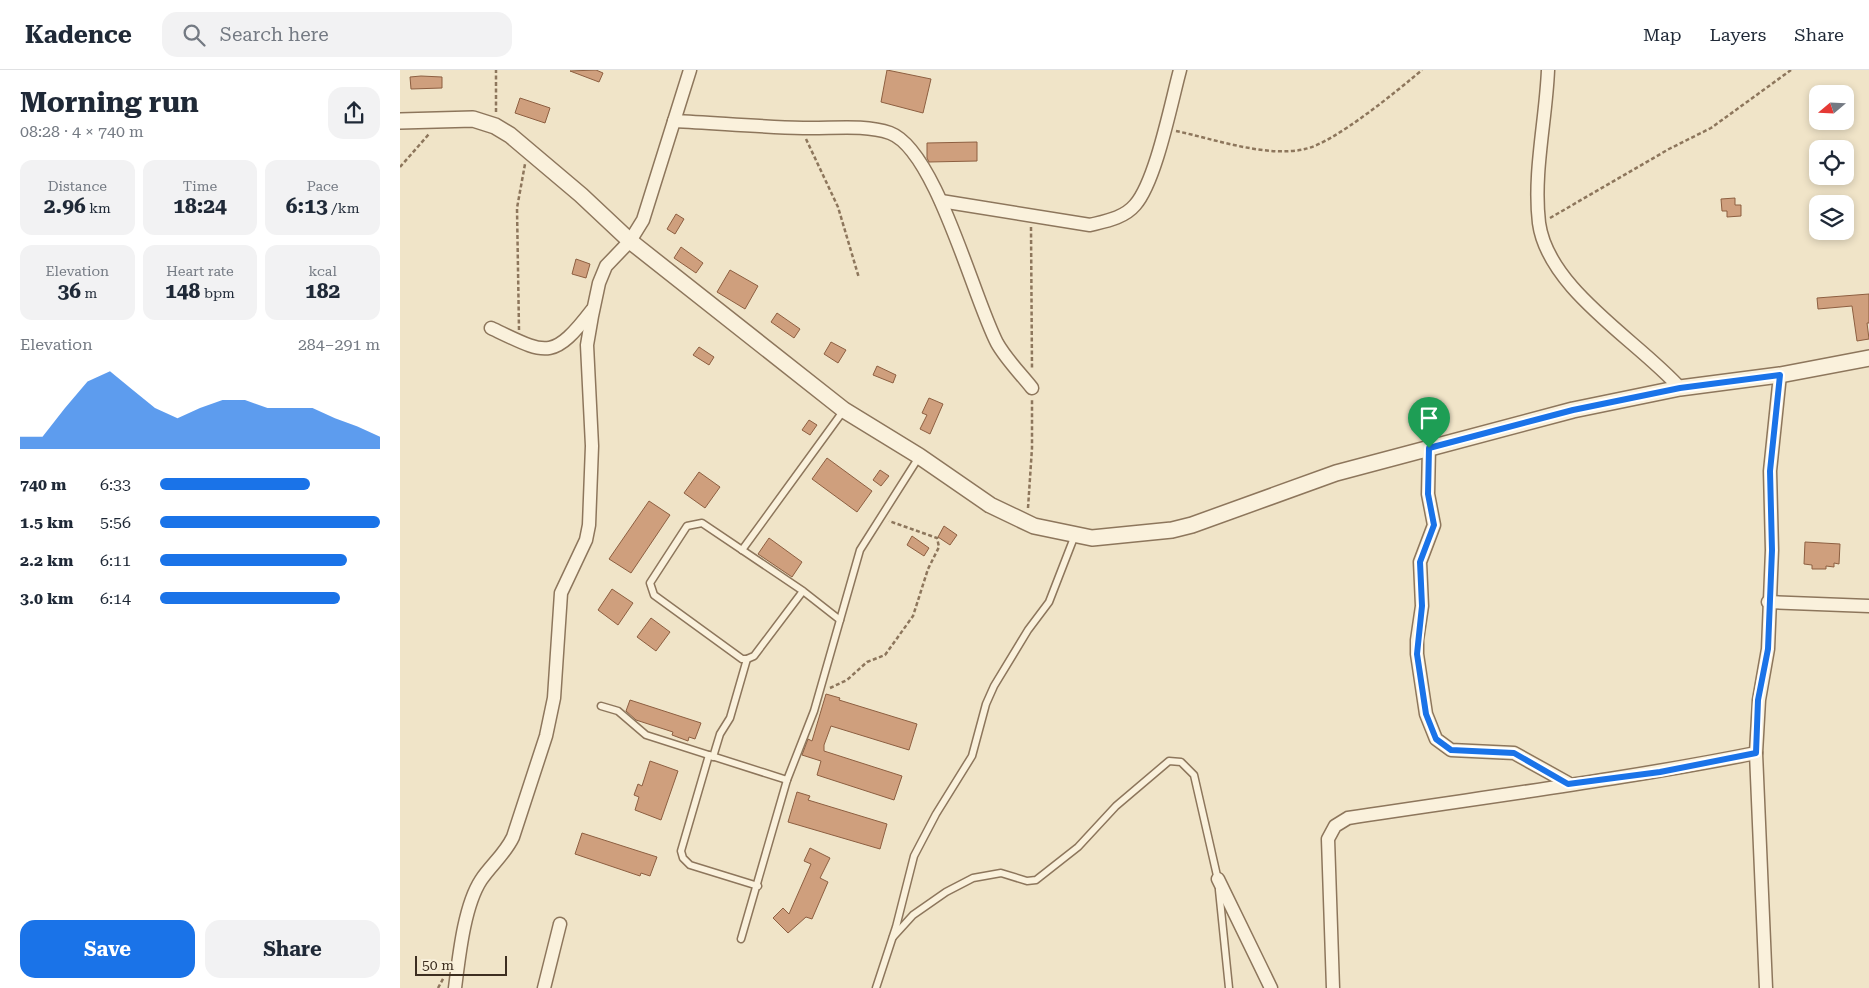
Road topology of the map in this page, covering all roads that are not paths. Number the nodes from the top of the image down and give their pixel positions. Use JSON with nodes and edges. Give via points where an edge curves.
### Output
{"nodes":[{"id":1,"x":690,"y":70,"type":"edge"},
{"id":2,"x":1180,"y":70,"type":"edge"},
{"id":3,"x":1548,"y":70,"type":"edge"},
{"id":4,"x":400,"y":121,"type":"edge"},
{"id":5,"x":674,"y":121,"type":"junction"},
{"id":6,"x":941,"y":201,"type":"junction"},
{"id":7,"x":630,"y":241,"type":"junction"},
{"id":8,"x":593,"y":308,"type":"junction"},
{"id":9,"x":491,"y":328,"type":"dead end"},
{"id":10,"x":1869,"y":358,"type":"edge"},
{"id":11,"x":1780,"y":375,"type":"junction"},
{"id":12,"x":1032,"y":388,"type":"dead end"},
{"id":13,"x":1680,"y":388,"type":"junction"},
{"id":14,"x":844,"y":410,"type":"junction"},
{"id":15,"x":1429,"y":448,"type":"junction"},
{"id":16,"x":919,"y":456,"type":"junction"},
{"id":17,"x":1075,"y":535,"type":"junction"},
{"id":18,"x":742,"y":550,"type":"junction"},
{"id":19,"x":803,"y":591,"type":"junction"},
{"id":20,"x":1768,"y":602,"type":"junction"},
{"id":21,"x":1869,"y":606,"type":"edge"},
{"id":22,"x":840,"y":620,"type":"junction"},
{"id":23,"x":746,"y":660,"type":"junction"},
{"id":24,"x":601,"y":706,"type":"dead end"},
{"id":25,"x":1756,"y":753,"type":"junction"},
{"id":26,"x":711,"y":756,"type":"junction"},
{"id":27,"x":787,"y":780,"type":"junction"},
{"id":28,"x":1568,"y":784,"type":"junction"},
{"id":29,"x":1218,"y":879,"type":"junction"},
{"id":30,"x":758,"y":886,"type":"junction"},
{"id":31,"x":560,"y":924,"type":"dead end"},
{"id":32,"x":893,"y":937,"type":"junction"},
{"id":33,"x":741,"y":939,"type":"dead end"},
{"id":34,"x":456,"y":988,"type":"edge"},
{"id":35,"x":544,"y":988,"type":"edge"},
{"id":36,"x":876,"y":988,"type":"edge"},
{"id":37,"x":1229,"y":988,"type":"edge"},
{"id":38,"x":1271,"y":988,"type":"edge"},
{"id":39,"x":1333,"y":988,"type":"edge"},
{"id":40,"x":1766,"y":988,"type":"edge"}],
"edges":[{"from":1,"to":5,"type":"street"},
{"from":2,"to":6,"type":"street","via":[[1143,194],[1124,214],[1110,221],[1090,224]]},
{"from":3,"to":13,"type":"street","via":[[1538,182],[1540,223],[1550,259],[1567,282]]},
{"from":4,"to":7,"type":"street","via":[[473,119],[495,126],[529,150]]},
{"from":5,"to":6,"type":"street","via":[[874,129],[891,133],[916,154]]},
{"from":5,"to":7,"type":"street","via":[[649,204]]},
{"from":6,"to":12,"type":"street","via":[[998,343]]},
{"from":7,"to":8,"type":"street","via":[[606,266]]},
{"from":7,"to":14,"type":"street"},
{"from":8,"to":9,"type":"street","via":[[575,332],[559,346],[548,350],[535,349]]},
{"from":8,"to":34,"type":"street","via":[[587,345],[592,446],[586,540],[561,594],[554,698],[546,736],[513,837],[508,848],[480,881],[472,902],[460,945]]},
{"from":10,"to":11,"type":"street"},
{"from":11,"to":13,"type":"street"},
{"from":11,"to":20,"type":"street","via":[[1770,471],[1772,550]]},
{"from":13,"to":15,"type":"street","via":[[1573,410]]},
{"from":14,"to":16,"type":"street"},
{"from":14,"to":18,"type":"lane"},
{"from":15,"to":17,"type":"street","via":[[1336,472],[1192,526],[1132,535],[1092,538]]},
{"from":15,"to":28,"type":"street","via":[[1428,494],[1434,525],[1420,562],[1422,606],[1417,654],[1426,714],[1436,739],[1451,750],[1514,753]]},
{"from":16,"to":17,"type":"street","via":[[990,505],[1034,526]]},
{"from":16,"to":22,"type":"lane","via":[[860,550]]},
{"from":17,"to":32,"type":"lane","via":[[1049,602],[994,686],[972,756],[914,856]]},
{"from":18,"to":19,"type":"lane"},
{"from":18,"to":23,"type":"lane","via":[[702,523],[687,526],[650,583],[650,588],[654,595]]},
{"from":19,"to":22,"type":"lane"},
{"from":19,"to":23,"type":"lane","via":[[754,656]]},
{"from":20,"to":21,"type":"street"},
{"from":20,"to":25,"type":"street","via":[[1768,649],[1758,700]]},
{"from":22,"to":27,"type":"lane","via":[[820,692]]},
{"from":23,"to":26,"type":"lane","via":[[730,718]]},
{"from":24,"to":26,"type":"lane","via":[[618,711],[646,735]]},
{"from":25,"to":28,"type":"street","via":[[1660,772]]},
{"from":25,"to":40,"type":"street"},
{"from":26,"to":27,"type":"lane"},
{"from":26,"to":30,"type":"lane","via":[[681,851],[683,858],[690,865]]},
{"from":27,"to":30,"type":"lane"},
{"from":28,"to":39,"type":"street","via":[[1348,818],[1336,826],[1328,839]]},
{"from":29,"to":32,"type":"lane","via":[[1194,775],[1182,762],[1169,761],[1116,806],[1078,847],[1036,880],[1027,882],[1001,873],[973,878],[914,915]]},
{"from":29,"to":37,"type":"lane"},
{"from":29,"to":38,"type":"street"},
{"from":30,"to":33,"type":"lane"},
{"from":31,"to":35,"type":"street"},
{"from":32,"to":36,"type":"lane"}]}
